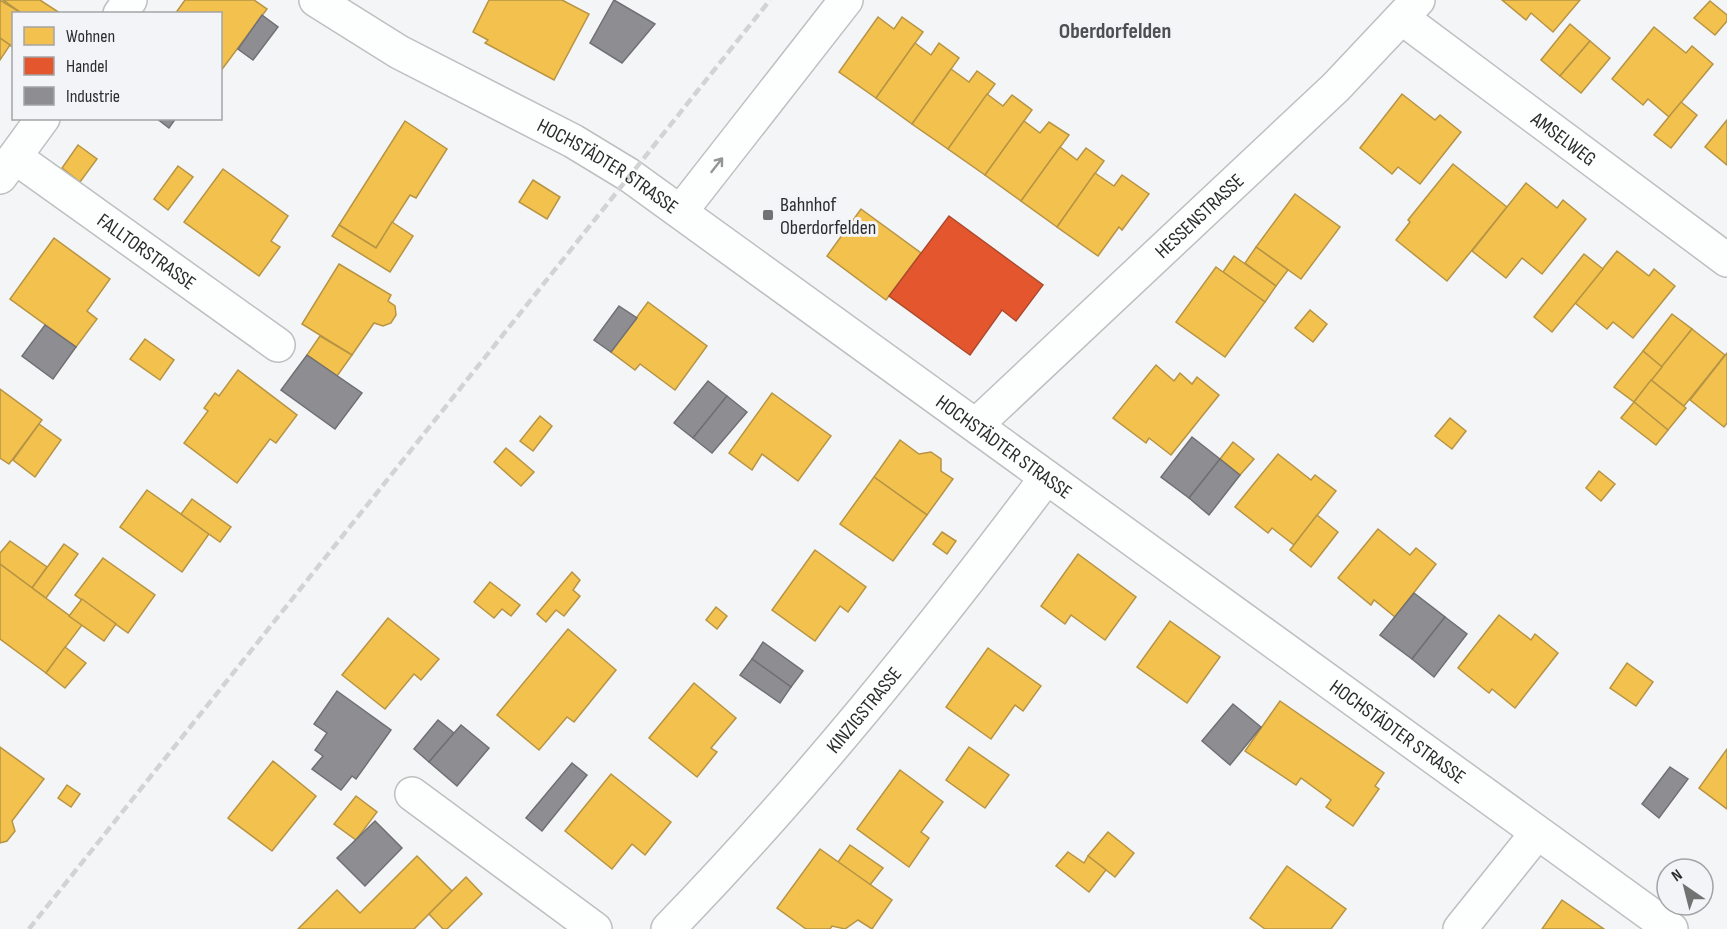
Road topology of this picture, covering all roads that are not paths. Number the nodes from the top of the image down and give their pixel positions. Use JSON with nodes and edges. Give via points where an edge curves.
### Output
{"nodes":[{"id":1,"x":316,"y":0,"type":"edge"},
{"id":2,"x":846,"y":0,"type":"edge"},
{"id":3,"x":1410,"y":9,"type":"edge"},
{"id":4,"x":42,"y":120,"type":"edge"},
{"id":5,"x":7,"y":167,"type":"edge"},
{"id":6,"x":681,"y":211,"type":"junction"},
{"id":7,"x":1727,"y":260,"type":"edge"},
{"id":8,"x":278,"y":345,"type":"dead end"},
{"id":9,"x":975,"y":425,"type":"junction"},
{"id":10,"x":1046,"y":478,"type":"junction"},
{"id":11,"x":412,"y":794,"type":"dead end"},
{"id":12,"x":1537,"y":833,"type":"junction"},
{"id":13,"x":596,"y":929,"type":"edge"},
{"id":14,"x":668,"y":929,"type":"edge"},
{"id":15,"x":1460,"y":929,"type":"edge"},
{"id":16,"x":1671,"y":929,"type":"edge"}],
"edges":[{"from":1,"to":6,"type":"street","name":"HOCHSTÄDTER STRASSE","via":[[399,52],[573,141]]},
{"from":6,"to":2,"type":"street","one_way":true},
{"from":3,"to":7,"type":"street","name":"AMSELWEG"},
{"from":3,"to":9,"type":"street","name":"HESSENSTRASSE","via":[[1335,87]]},
{"from":4,"to":5,"type":"street","name":"FALLTORSTRASSE"},
{"from":5,"to":8,"type":"street","name":"FALLTORSTRASSE"},
{"from":6,"to":9,"type":"street","name":"HOCHSTÄDTER STRASSE"},
{"from":9,"to":10,"type":"street","name":"HOCHSTÄDTER STRASSE"},
{"from":10,"to":12,"type":"street","name":"HOCHSTÄDTER STRASSE"},
{"from":10,"to":14,"type":"street","name":"KINZIGSTRASSE","via":[[863,712]]},
{"from":11,"to":13,"type":"street"},
{"from":12,"to":15,"type":"street"},
{"from":12,"to":16,"type":"street","name":"HOCHSTÄDTER STRASSE"}]}
